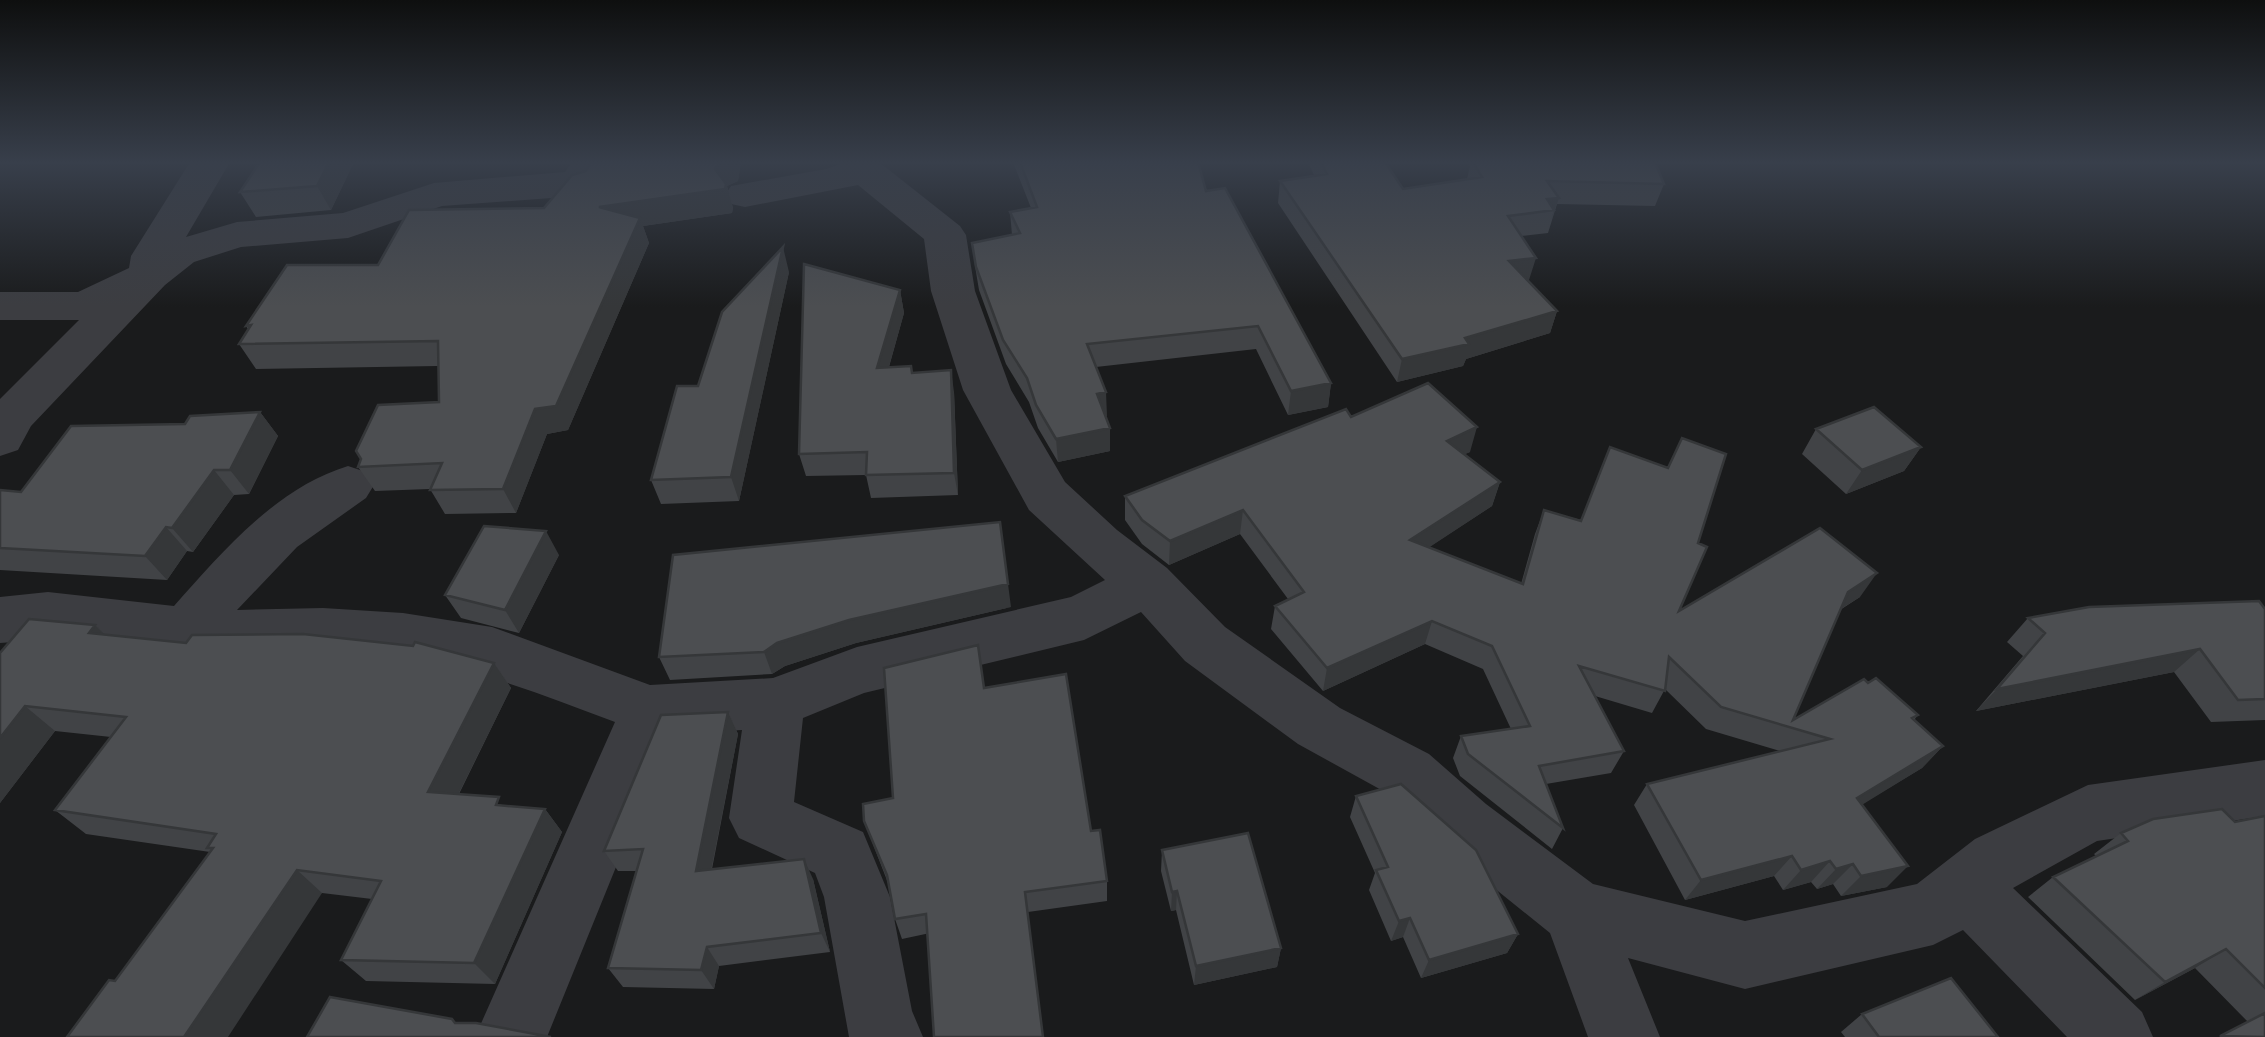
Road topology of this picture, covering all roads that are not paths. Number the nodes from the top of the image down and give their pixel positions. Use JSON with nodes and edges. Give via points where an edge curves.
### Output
{"nodes":[{"id":1,"x":181,"y":210,"type":"edge"},
{"id":2,"x":388,"y":210,"type":"edge"},
{"id":3,"x":915,"y":210,"type":"edge"},
{"id":4,"x":150,"y":274,"type":"junction"},
{"id":5,"x":0,"y":306,"type":"edge"},
{"id":6,"x":0,"y":438,"type":"edge"},
{"id":7,"x":348,"y":485,"type":"dead end"},
{"id":8,"x":1148,"y":583,"type":"junction"},
{"id":9,"x":0,"y":620,"type":"edge"},
{"id":10,"x":187,"y":631,"type":"junction"},
{"id":11,"x":775,"y":702,"type":"junction"},
{"id":12,"x":650,"y":710,"type":"junction"},
{"id":13,"x":2265,"y":788,"type":"edge"},
{"id":14,"x":1966,"y":886,"type":"junction"},
{"id":15,"x":1576,"y":912,"type":"junction"},
{"id":16,"x":510,"y":1037,"type":"edge"},
{"id":17,"x":888,"y":1037,"type":"edge"},
{"id":18,"x":1624,"y":1037,"type":"edge"},
{"id":19,"x":2117,"y":1037,"type":"edge"}],
"edges":[{"from":1,"to":4,"type":"street","via":[[153,256]]},
{"from":2,"to":4,"type":"street","via":[[348,224],[237,235],[179,253]]},
{"from":3,"to":8,"type":"street","via":[[945,235],[952,291],[987,390],[1048,496]]},
{"from":4,"to":5,"type":"street","via":[[85,306]]},
{"from":4,"to":6,"type":"street","via":[[12,416]]},
{"from":7,"to":10,"type":"street","via":[[300,512],[254,551]]},
{"from":8,"to":11,"type":"street","via":[[1084,617],[857,672]]},
{"from":8,"to":15,"type":"street","via":[[1205,644],[1319,726],[1406,772]]},
{"from":9,"to":10,"type":"street","via":[[48,615]]},
{"from":10,"to":12,"type":"street","via":[[403,636],[492,651]]},
{"from":11,"to":12,"type":"street"},
{"from":11,"to":17,"type":"street","via":[[761,818],[840,853],[857,897],[879,1025]]},
{"from":12,"to":16,"type":"street"},
{"from":13,"to":14,"type":"street","via":[[2088,814],[1998,860]]},
{"from":14,"to":15,"type":"street","via":[[1933,913],[1745,955]]},
{"from":14,"to":19,"type":"street"},
{"from":15,"to":18,"type":"street"}]}
